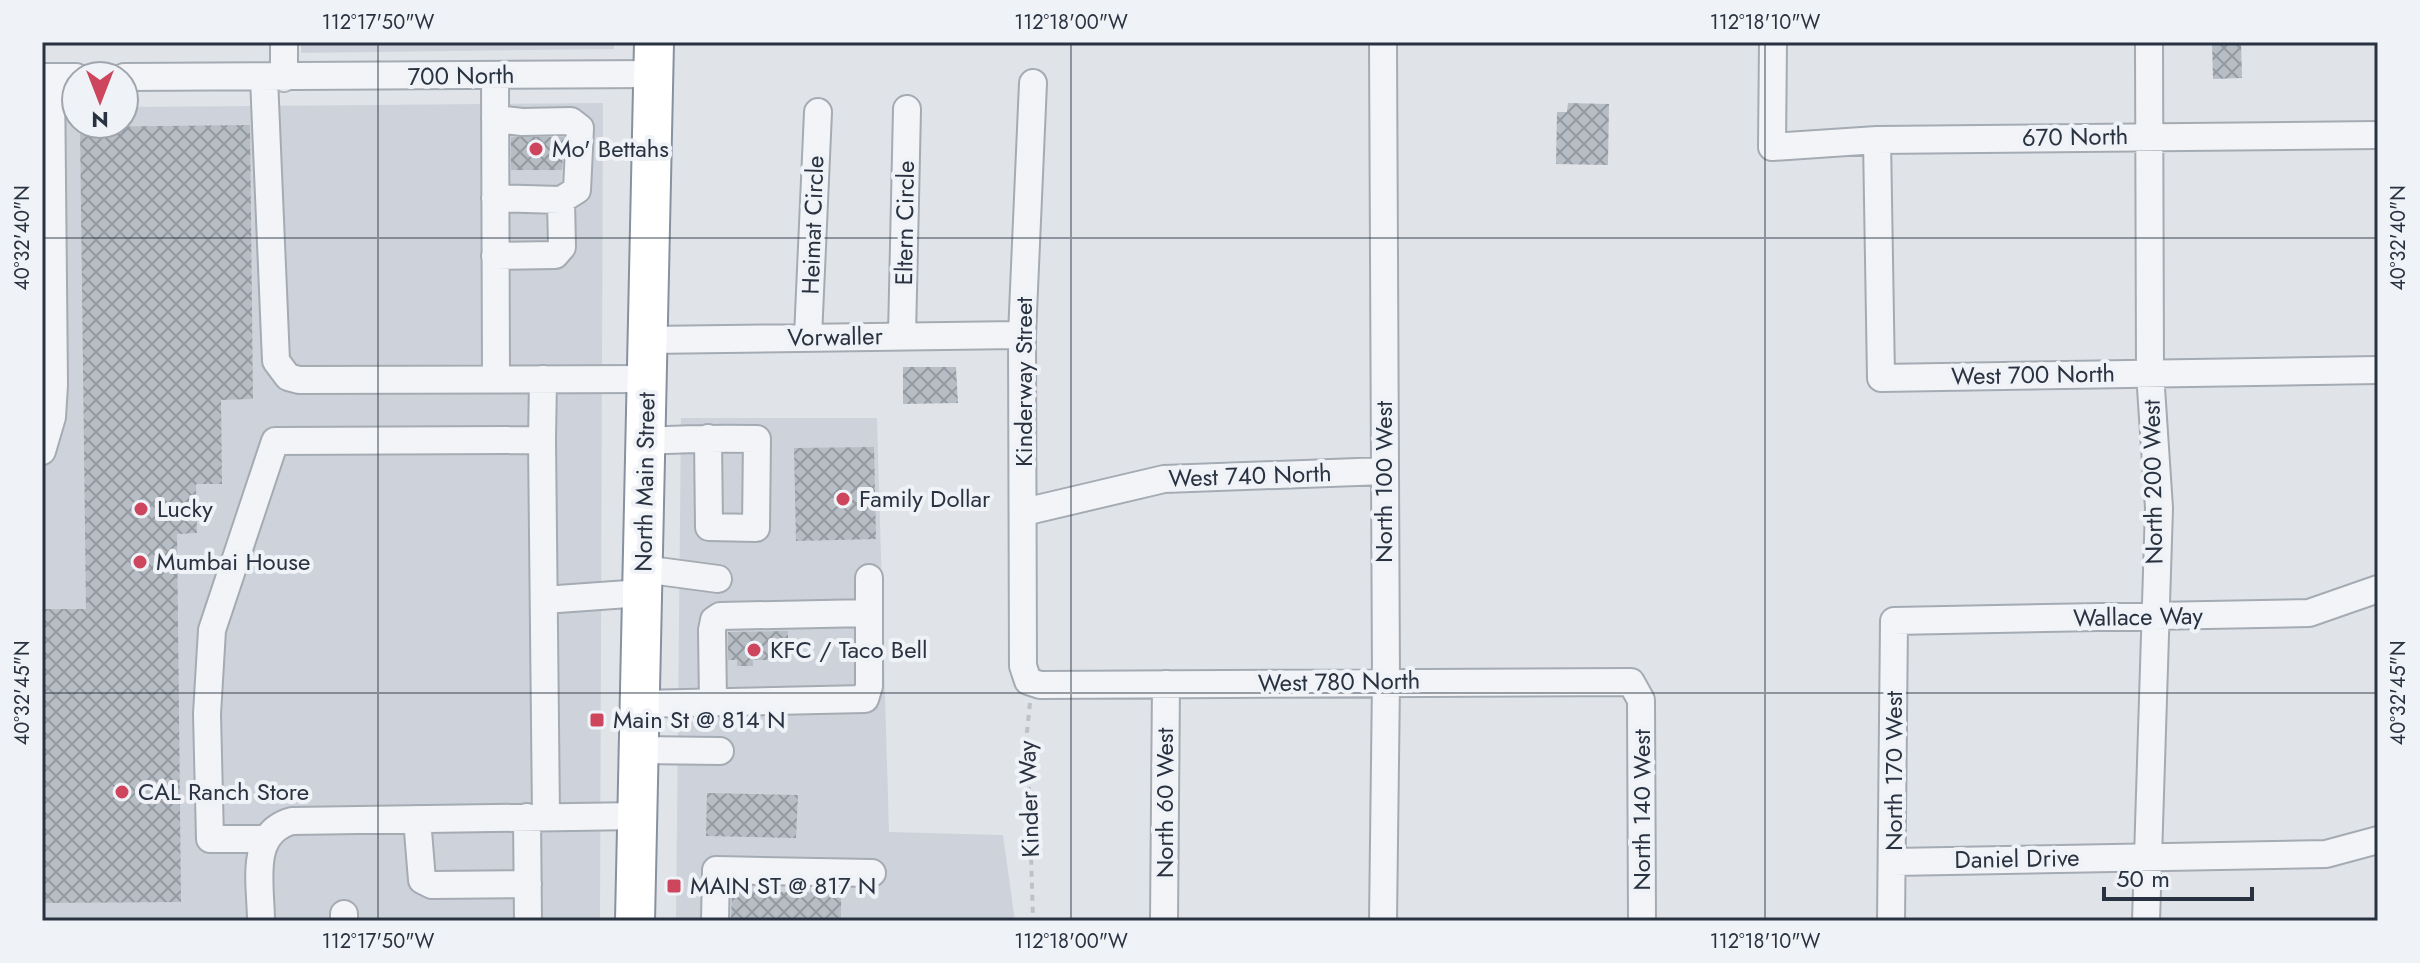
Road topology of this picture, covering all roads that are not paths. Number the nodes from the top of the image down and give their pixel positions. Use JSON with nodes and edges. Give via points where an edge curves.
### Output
{"nodes":[{"id":1,"x":284,"y":42,"type":"edge"},
{"id":2,"x":1383,"y":42,"type":"edge"},
{"id":3,"x":1773,"y":42,"type":"edge"},
{"id":4,"x":2149,"y":42,"type":"edge"},
{"id":5,"x":654,"y":58,"type":"edge"},
{"id":6,"x":495,"y":76,"type":"junction"},
{"id":7,"x":56,"y":77,"type":"edge"},
{"id":8,"x":140,"y":77,"type":"edge"},
{"id":9,"x":274,"y":78,"type":"junction"},
{"id":10,"x":1033,"y":83,"type":"dead end"},
{"id":11,"x":907,"y":109,"type":"dead end"},
{"id":12,"x":818,"y":112,"type":"dead end"},
{"id":13,"x":495,"y":119,"type":"junction"},
{"id":14,"x":2378,"y":135,"type":"edge"},
{"id":15,"x":2149,"y":136,"type":"junction"},
{"id":16,"x":1877,"y":140,"type":"junction"},
{"id":17,"x":495,"y":198,"type":"junction"},
{"id":18,"x":561,"y":200,"type":"junction"},
{"id":19,"x":495,"y":256,"type":"junction"},
{"id":20,"x":1022,"y":335,"type":"junction"},
{"id":21,"x":902,"y":336,"type":"junction"},
{"id":22,"x":808,"y":337,"type":"junction"},
{"id":23,"x":648,"y":340,"type":"junction"},
{"id":24,"x":2378,"y":370,"type":"edge"},
{"id":25,"x":2150,"y":373,"type":"junction"},
{"id":26,"x":496,"y":379,"type":"junction"},
{"id":27,"x":543,"y":379,"type":"junction"},
{"id":28,"x":647,"y":379,"type":"junction"},
{"id":29,"x":708,"y":438,"type":"dead end"},
{"id":30,"x":542,"y":440,"type":"junction"},
{"id":31,"x":646,"y":441,"type":"junction"},
{"id":32,"x":42,"y":449,"type":"edge"},
{"id":33,"x":1384,"y":471,"type":"junction"},
{"id":34,"x":1024,"y":512,"type":"junction"},
{"id":35,"x":869,"y":578,"type":"dead end"},
{"id":36,"x":718,"y":579,"type":"dead end"},
{"id":37,"x":643,"y":581,"type":"junction"},
{"id":38,"x":2378,"y":589,"type":"edge"},
{"id":39,"x":544,"y":600,"type":"junction"},
{"id":40,"x":869,"y":613,"type":"junction"},
{"id":41,"x":2154,"y":617,"type":"junction"},
{"id":42,"x":1894,"y":621,"type":"joint"},
{"id":43,"x":1028,"y":681,"type":"joint"},
{"id":44,"x":1386,"y":682,"type":"junction"},
{"id":45,"x":1166,"y":684,"type":"junction"},
{"id":46,"x":1641,"y":700,"type":"joint"},
{"id":47,"x":713,"y":703,"type":"junction"},
{"id":48,"x":639,"y":704,"type":"junction"},
{"id":49,"x":639,"y":750,"type":"junction"},
{"id":50,"x":720,"y":751,"type":"dead end"},
{"id":51,"x":638,"y":816,"type":"junction"},
{"id":52,"x":537,"y":817,"type":"junction"},
{"id":53,"x":417,"y":819,"type":"junction"},
{"id":54,"x":264,"y":839,"type":"junction"},
{"id":55,"x":2378,"y":840,"type":"edge"},
{"id":56,"x":2148,"y":856,"type":"junction"},
{"id":57,"x":1893,"y":862,"type":"junction"},
{"id":58,"x":872,"y":873,"type":"dead end"},
{"id":59,"x":528,"y":884,"type":"junction"},
{"id":60,"x":261,"y":921,"type":"edge"},
{"id":61,"x":528,"y":921,"type":"edge"},
{"id":62,"x":635,"y":921,"type":"edge"},
{"id":63,"x":715,"y":921,"type":"edge"},
{"id":64,"x":1164,"y":921,"type":"edge"},
{"id":65,"x":1383,"y":921,"type":"edge"},
{"id":66,"x":1642,"y":921,"type":"edge"},
{"id":67,"x":1891,"y":921,"type":"edge"},
{"id":68,"x":2146,"y":921,"type":"edge"}],
"edges":[{"from":1,"to":9,"type":"street"},
{"from":2,"to":33,"type":"street","name":"North 100 West"},
{"from":3,"to":16,"type":"street","name":"670 North","via":[[1772,147]]},
{"from":4,"to":15,"type":"street","name":"North 200 West"},
{"from":5,"to":6,"type":"street","name":"700 North"},
{"from":5,"to":23,"type":"highway","name":"North Main Street"},
{"from":6,"to":9,"type":"street","name":"700 North"},
{"from":6,"to":13,"type":"street"},
{"from":7,"to":32,"type":"street","via":[[54,385]]},
{"from":8,"to":9,"type":"street","name":"700 North"},
{"from":9,"to":26,"type":"street","via":[[276,361],[281,371],[299,380]]},
{"from":10,"to":20,"type":"street","name":"Kinderway Street"},
{"from":11,"to":21,"type":"street","name":"Eltern Circle"},
{"from":12,"to":22,"type":"street","name":"Heimat Circle"},
{"from":13,"to":17,"type":"street"},
{"from":13,"to":18,"type":"street","via":[[571,121],[580,128],[580,179],[577,190]]},
{"from":14,"to":15,"type":"street","name":"670 North"},
{"from":15,"to":16,"type":"street","name":"670 North"},
{"from":15,"to":25,"type":"street","name":"North 200 West"},
{"from":16,"to":25,"type":"street","name":"West 700 North","via":[[1881,378]]},
{"from":17,"to":18,"type":"street"},
{"from":17,"to":19,"type":"street"},
{"from":18,"to":19,"type":"street","via":[[562,247],[555,255]]},
{"from":19,"to":26,"type":"street"},
{"from":20,"to":21,"type":"street","name":"Vorwaller"},
{"from":20,"to":34,"type":"street","name":"Kinderway Street"},
{"from":21,"to":22,"type":"street","name":"Vorwaller"},
{"from":22,"to":23,"type":"street","name":"Vorwaller"},
{"from":23,"to":28,"type":"highway","name":"North Main Street"},
{"from":24,"to":25,"type":"street","name":"West 700 North"},
{"from":25,"to":41,"type":"street","name":"North 200 West","via":[[2159,508]]},
{"from":26,"to":27,"type":"street"},
{"from":27,"to":28,"type":"street"},
{"from":27,"to":30,"type":"street"},
{"from":28,"to":31,"type":"highway","name":"North Main Street"},
{"from":29,"to":31,"type":"street"},
{"from":30,"to":39,"type":"street"},
{"from":30,"to":54,"type":"street","via":[[275,441],[212,630],[207,714],[210,839]]},
{"from":31,"to":37,"type":"highway","name":"North Main Street"},
{"from":33,"to":34,"type":"street","name":"West 740 North","via":[[1164,479]]},
{"from":33,"to":44,"type":"street","name":"North 100 West"},
{"from":34,"to":43,"type":"street","name":"Kinderway Street","via":[[1023,666]]},
{"from":35,"to":40,"type":"street"},
{"from":36,"to":37,"type":"street"},
{"from":37,"to":39,"type":"street"},
{"from":37,"to":48,"type":"highway","name":"North Main Street"},
{"from":38,"to":41,"type":"street","name":"Wallace Way","via":[[2309,613]]},
{"from":39,"to":52,"type":"street"},
{"from":40,"to":47,"type":"street","via":[[865,699]]},
{"from":40,"to":47,"type":"street","via":[[720,616],[712,630]]},
{"from":41,"to":42,"type":"street","name":"Wallace Way"},
{"from":41,"to":56,"type":"street","name":"North 200 West"},
{"from":42,"to":57,"type":"street","name":"North 170 West"},
{"from":43,"to":45,"type":"street","name":"West 780 North"},
{"from":44,"to":45,"type":"street","name":"West 780 North"},
{"from":44,"to":46,"type":"street","name":"West 780 North","via":[[1610,679],[1631,682]]},
{"from":44,"to":65,"type":"street","name":"North 100 West"},
{"from":45,"to":64,"type":"street","name":"North 60 West"},
{"from":46,"to":66,"type":"street","name":"North 140 West"},
{"from":47,"to":48,"type":"street"},
{"from":48,"to":49,"type":"highway","name":"North Main Street"},
{"from":49,"to":50,"type":"street"},
{"from":49,"to":51,"type":"highway","name":"North Main Street"},
{"from":51,"to":52,"type":"street"},
{"from":51,"to":62,"type":"highway","name":"North Main Street"},
{"from":52,"to":53,"type":"street"},
{"from":52,"to":59,"type":"street"},
{"from":53,"to":54,"type":"street","via":[[292,821],[279,824]]},
{"from":53,"to":59,"type":"street","via":[[422,880],[432,885]]},
{"from":54,"to":60,"type":"street"},
{"from":55,"to":56,"type":"street","name":"Daniel Drive","via":[[2326,854]]},
{"from":56,"to":57,"type":"street","name":"Daniel Drive"},
{"from":56,"to":68,"type":"street","name":"North 200 West"},
{"from":57,"to":67,"type":"street","name":"North 170 West"},
{"from":58,"to":63,"type":"street","via":[[716,870]]},
{"from":59,"to":61,"type":"street"}]}
